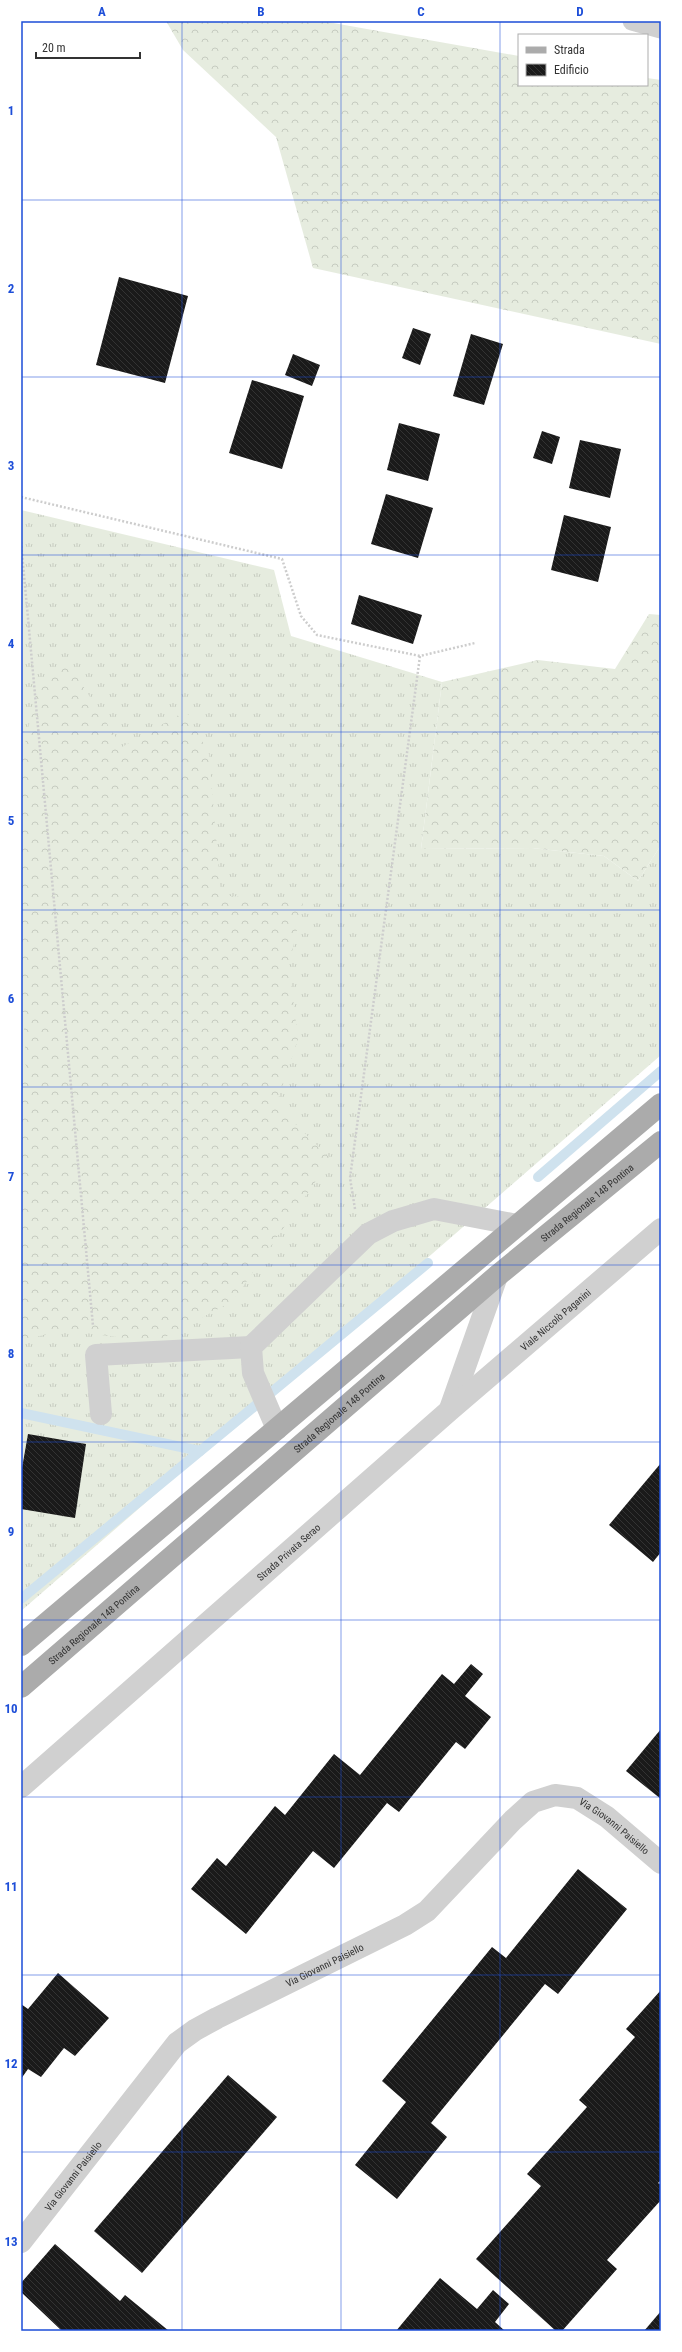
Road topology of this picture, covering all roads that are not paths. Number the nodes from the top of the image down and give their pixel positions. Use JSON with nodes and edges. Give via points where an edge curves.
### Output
{"nodes":[{"id":1,"x":632,"y":21,"type":"edge"},
{"id":2,"x":661,"y":29,"type":"edge"},
{"id":3,"x":661,"y":1104,"type":"edge"},
{"id":4,"x":661,"y":1142,"type":"edge"},
{"id":5,"x":517,"y":1225,"type":"junction"},
{"id":6,"x":661,"y":1229,"type":"edge"},
{"id":7,"x":497,"y":1276,"type":"junction"},
{"id":8,"x":251,"y":1346,"type":"junction"},
{"id":9,"x":450,"y":1410,"type":"junction"},
{"id":10,"x":101,"y":1414,"type":"dead end"},
{"id":11,"x":277,"y":1429,"type":"junction"},
{"id":12,"x":21,"y":1646,"type":"edge"},
{"id":13,"x":21,"y":1687,"type":"edge"},
{"id":14,"x":21,"y":1786,"type":"edge"},
{"id":15,"x":661,"y":1863,"type":"edge"},
{"id":16,"x":21,"y":2242,"type":"edge"}],
"edges":[{"from":1,"to":2,"type":"lane"},
{"from":3,"to":5,"type":"main road"},
{"from":4,"to":7,"type":"main road","name":"Strada Regionale 148 Pontina"},
{"from":5,"to":8,"type":"street","via":[[434,1209],[393,1221],[368,1234]]},
{"from":5,"to":11,"type":"main road"},
{"from":6,"to":9,"type":"street","name":"Viale Niccolò Paganini"},
{"from":7,"to":9,"type":"street","name":"Strada Privata Serao"},
{"from":7,"to":13,"type":"main road","name":"Strada Regionale 148 Pontina"},
{"from":8,"to":10,"type":"street","via":[[96,1355]]},
{"from":8,"to":11,"type":"street","via":[[253,1373]]},
{"from":9,"to":14,"type":"street","name":"Strada Privata Serao"},
{"from":11,"to":12,"type":"main road"},
{"from":15,"to":16,"type":"street","name":"Via Giovanni Paisiello","via":[[607,1817],[577,1798],[555,1795],[533,1802],[512,1820],[427,1911],[405,1925],[211,2021],[177,2043]]}]}
